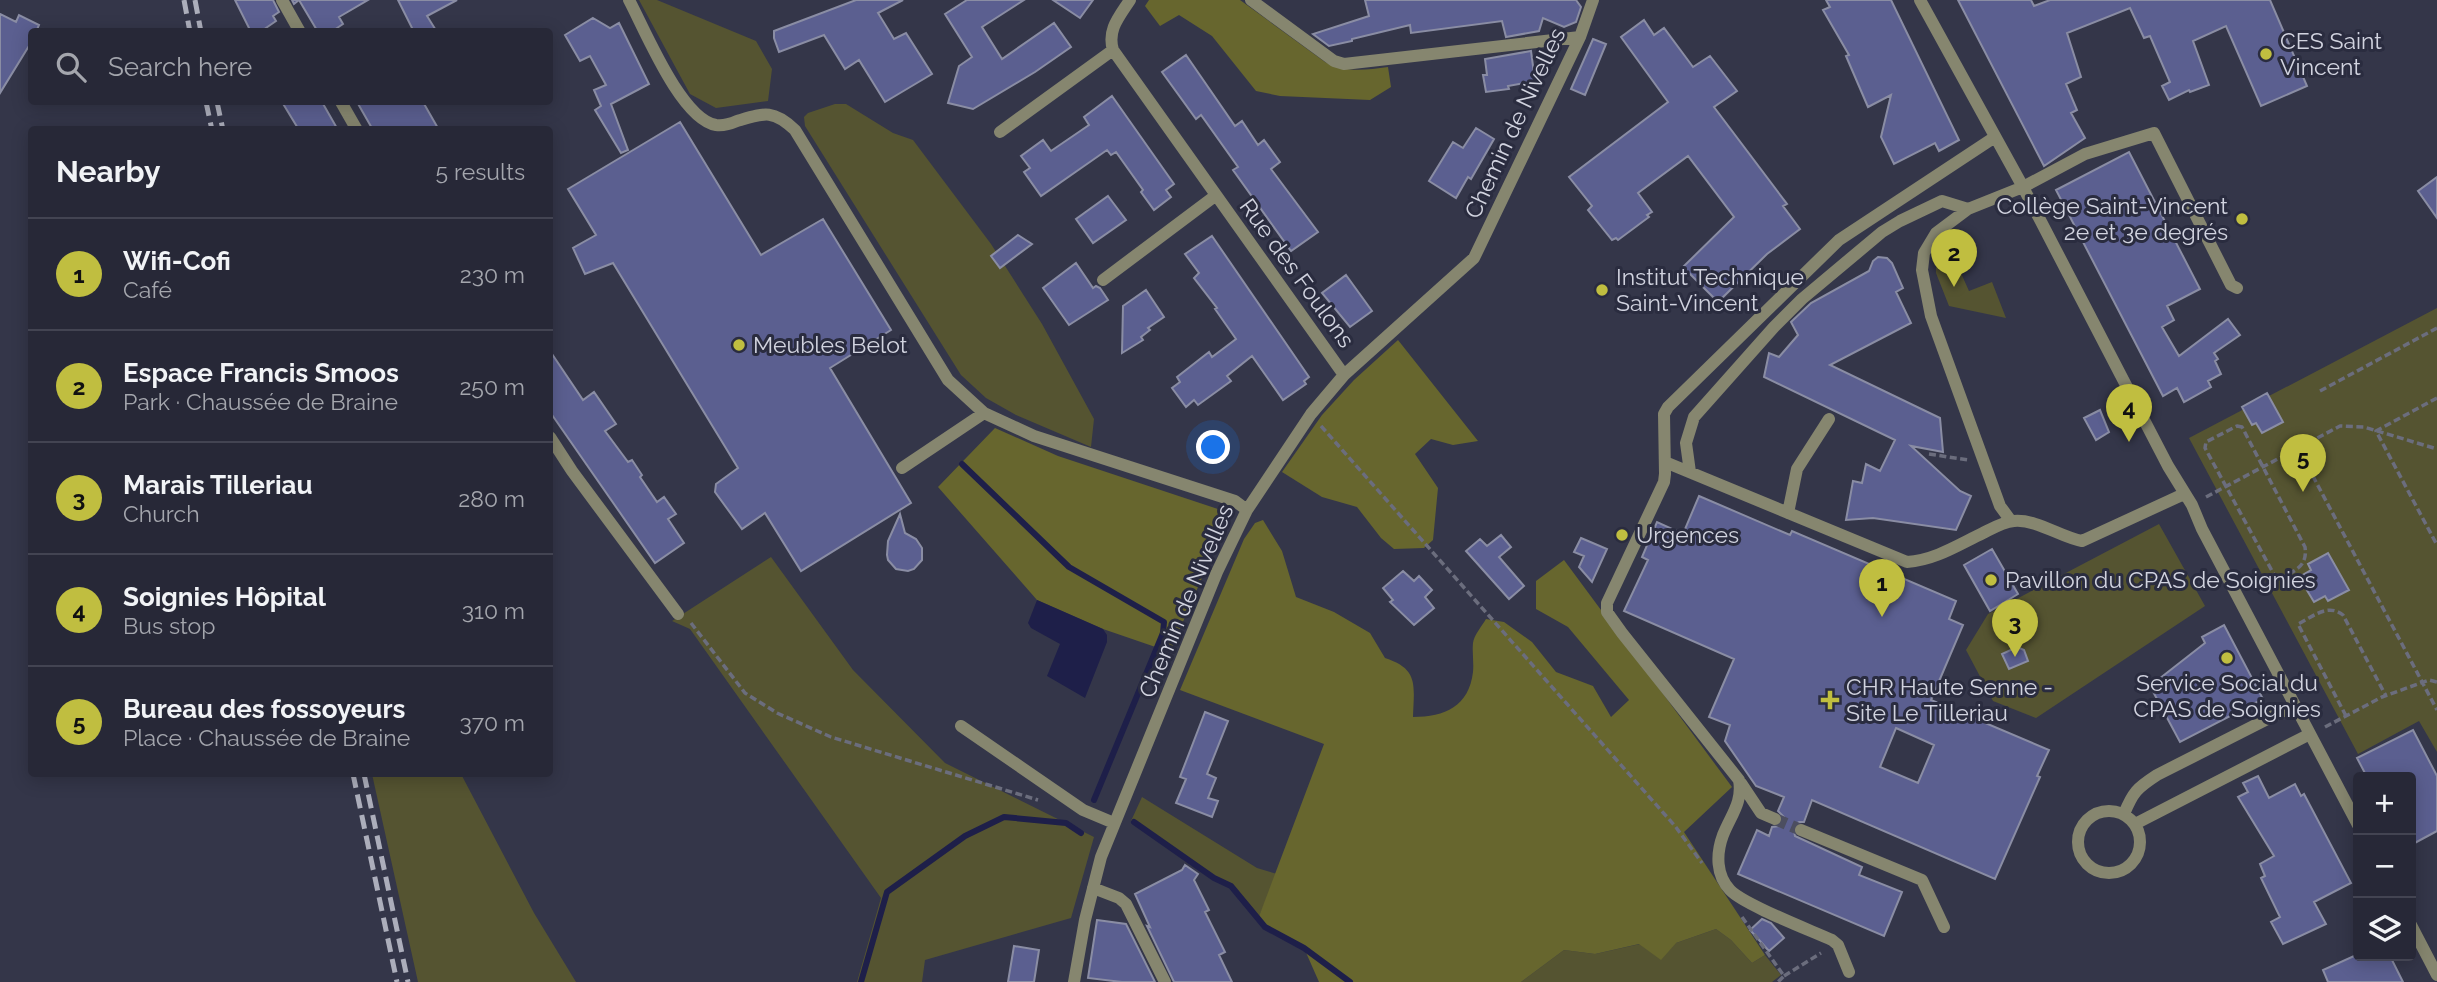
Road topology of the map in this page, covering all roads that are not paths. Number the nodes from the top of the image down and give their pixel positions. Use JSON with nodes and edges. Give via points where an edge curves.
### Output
{"nodes":[{"id":1,"x":282,"y":0,"type":"edge"},
{"id":2,"x":629,"y":0,"type":"edge"},
{"id":3,"x":1130,"y":0,"type":"edge"},
{"id":4,"x":1251,"y":0,"type":"edge"},
{"id":5,"x":1593,"y":0,"type":"edge"},
{"id":6,"x":1920,"y":0,"type":"edge"},
{"id":7,"x":298,"y":28,"type":"edge"},
{"id":8,"x":1580,"y":37,"type":"junction"},
{"id":9,"x":1113,"y":50,"type":"junction"},
{"id":10,"x":343,"y":105,"type":"edge"},
{"id":11,"x":355,"y":126,"type":"edge"},
{"id":12,"x":1000,"y":132,"type":"dead end"},
{"id":13,"x":1995,"y":137,"type":"junction"},
{"id":14,"x":2023,"y":187,"type":"junction"},
{"id":15,"x":1215,"y":196,"type":"junction"},
{"id":16,"x":1968,"y":209,"type":"junction"},
{"id":17,"x":1103,"y":280,"type":"dead end"},
{"id":18,"x":2237,"y":288,"type":"dead end"},
{"id":19,"x":1344,"y":375,"type":"junction"},
{"id":20,"x":984,"y":413,"type":"junction"},
{"id":21,"x":1829,"y":419,"type":"dead end"},
{"id":22,"x":553,"y":441,"type":"edge"},
{"id":23,"x":1665,"y":462,"type":"junction"},
{"id":24,"x":902,"y":468,"type":"dead end"},
{"id":25,"x":1690,"y":472,"type":"junction"},
{"id":26,"x":2188,"y":500,"type":"junction"},
{"id":27,"x":1247,"y":510,"type":"junction"},
{"id":28,"x":1788,"y":513,"type":"junction"},
{"id":29,"x":2011,"y":521,"type":"junction"},
{"id":30,"x":678,"y":614,"type":"road end"},
{"id":31,"x":2295,"y":705,"type":"junction"},
{"id":32,"x":961,"y":726,"type":"dead end"},
{"id":33,"x":2310,"y":734,"type":"junction"},
{"id":34,"x":1739,"y":780,"type":"junction"},
{"id":35,"x":2124,"y":814,"type":"junction"},
{"id":36,"x":2353,"y":816,"type":"edge"},
{"id":37,"x":1775,"y":819,"type":"tunnel mouth"},
{"id":38,"x":1114,"y":823,"type":"junction"},
{"id":39,"x":2135,"y":824,"type":"junction"},
{"id":40,"x":1801,"y":830,"type":"tunnel mouth"},
{"id":41,"x":1093,"y":888,"type":"junction"},
{"id":42,"x":1944,"y":927,"type":"dead end"},
{"id":43,"x":2416,"y":935,"type":"edge"},
{"id":44,"x":1849,"y":972,"type":"dead end"},
{"id":45,"x":2437,"y":975,"type":"edge"},
{"id":46,"x":1074,"y":982,"type":"edge"},
{"id":47,"x":1165,"y":982,"type":"edge"}],
"edges":[{"from":1,"to":7,"type":"street"},
{"from":2,"to":20,"type":"street","via":[[678,94],[700,118],[726,125],[770,114],[795,130],[948,380]]},
{"from":3,"to":9,"type":"street","via":[[1111,30]]},
{"from":4,"to":8,"type":"street","via":[[1344,64]]},
{"from":5,"to":8,"type":"street","name":"Chemin de Nivelles"},
{"from":6,"to":13,"type":"street"},
{"from":8,"to":19,"type":"street","name":"Chemin de Nivelles","via":[[1474,258]]},
{"from":9,"to":12,"type":"street"},
{"from":9,"to":15,"type":"street","name":"Rue des Foulons"},
{"from":10,"to":11,"type":"street"},
{"from":13,"to":14,"type":"street"},
{"from":13,"to":23,"type":"street","via":[[1839,240],[1668,407],[1664,414]]},
{"from":14,"to":16,"type":"street"},
{"from":14,"to":18,"type":"street","via":[[2085,155],[2154,134],[2231,285]]},
{"from":14,"to":26,"type":"street"},
{"from":15,"to":17,"type":"street","name":"Rue des Foulons"},
{"from":15,"to":19,"type":"street","name":"Rue des Foulons"},
{"from":16,"to":25,"type":"street","via":[[1942,201],[1900,221],[1802,299],[1695,417],[1686,443]]},
{"from":16,"to":29,"type":"street","via":[[1936,233],[1924,253],[1922,270],[1935,330],[2000,506]]},
{"from":19,"to":27,"type":"street","name":"Chemin de Nivelles","via":[[1311,414]]},
{"from":20,"to":24,"type":"street"},
{"from":20,"to":27,"type":"street","via":[[1034,436],[1235,501]]},
{"from":21,"to":28,"type":"street","via":[[1797,469]]},
{"from":22,"to":30,"type":"street"},
{"from":23,"to":25,"type":"street"},
{"from":23,"to":34,"type":"street","via":[[1664,482],[1607,603],[1607,612]]},
{"from":25,"to":28,"type":"street"},
{"from":26,"to":29,"type":"street","via":[[2082,541]]},
{"from":26,"to":31,"type":"street"},
{"from":27,"to":38,"type":"street","name":"Chemin de Nivelles"},
{"from":28,"to":29,"type":"street","via":[[1907,562],[1936,556]]},
{"from":31,"to":33,"type":"street"},
{"from":31,"to":35,"type":"street","via":[[2138,787]]},
{"from":32,"to":38,"type":"street","via":[[1083,810]]},
{"from":33,"to":36,"type":"street"},
{"from":33,"to":39,"type":"street"},
{"from":34,"to":37,"type":"street","via":[[1761,813]]},
{"from":34,"to":44,"type":"street","via":[[1739,803],[1717,856],[1719,871],[1731,891],[1832,940]]},
{"from":35,"to":39,"type":"street"},
{"from":35,"to":39,"type":"street","via":[[2101,811],[2085,821],[2078,840],[2088,866],[2106,874],[2132,864],[2141,839]]},
{"from":38,"to":41,"type":"street","name":"Chemin de Nivelles"},
{"from":40,"to":42,"type":"street","via":[[1922,880]]},
{"from":41,"to":46,"type":"street","name":"Chemin de Nivelles"},
{"from":41,"to":47,"type":"street","via":[[1126,904]]},
{"from":43,"to":45,"type":"street"}]}
